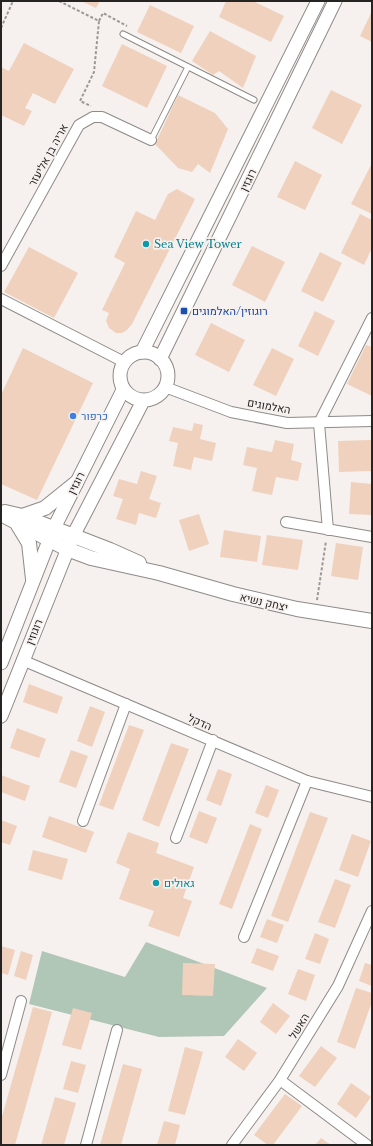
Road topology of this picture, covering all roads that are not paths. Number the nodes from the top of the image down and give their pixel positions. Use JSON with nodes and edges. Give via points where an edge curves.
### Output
{"nodes":[{"id":1,"x":318,"y":1,"type":"edge"},
{"id":2,"x":335,"y":1,"type":"edge"},
{"id":3,"x":123,"y":34,"type":"dead end"},
{"id":4,"x":188,"y":67,"type":"junction"},
{"id":5,"x":254,"y":100,"type":"dead end"},
{"id":6,"x":151,"y":140,"type":"joint"},
{"id":7,"x":1,"y":266,"type":"edge"},
{"id":8,"x":1,"y":299,"type":"edge"},
{"id":9,"x":372,"y":318,"type":"edge"},
{"id":10,"x":142,"y":352,"type":"junction"},
{"id":11,"x":160,"y":359,"type":"junction"},
{"id":12,"x":124,"y":362,"type":"junction"},
{"id":13,"x":165,"y":387,"type":"junction"},
{"id":14,"x":124,"y":390,"type":"junction"},
{"id":15,"x":143,"y":401,"type":"junction"},
{"id":16,"x":372,"y":421,"type":"edge"},
{"id":17,"x":319,"y":423,"type":"junction"},
{"id":18,"x":76,"y":482,"type":"junction"},
{"id":19,"x":1,"y":511,"type":"edge"},
{"id":20,"x":1,"y":514,"type":"edge"},
{"id":21,"x":20,"y":520,"type":"junction"},
{"id":22,"x":286,"y":522,"type":"dead end"},
{"id":23,"x":328,"y":530,"type":"junction"},
{"id":24,"x":51,"y":534,"type":"junction"},
{"id":25,"x":73,"y":536,"type":"junction"},
{"id":26,"x":372,"y":537,"type":"edge"},
{"id":27,"x":67,"y":549,"type":"junction"},
{"id":28,"x":159,"y":573,"type":"junction"},
{"id":29,"x":33,"y":579,"type":"junction"},
{"id":30,"x":372,"y":621,"type":"edge"},
{"id":31,"x":22,"y":660,"type":"junction"},
{"id":32,"x":1,"y":663,"type":"edge"},
{"id":33,"x":126,"y":704,"type":"junction"},
{"id":34,"x":1,"y":716,"type":"edge"},
{"id":35,"x":213,"y":740,"type":"junction"},
{"id":36,"x":307,"y":781,"type":"junction"},
{"id":37,"x":372,"y":797,"type":"edge"},
{"id":38,"x":83,"y":821,"type":"dead end"},
{"id":39,"x":176,"y":838,"type":"dead end"},
{"id":40,"x":372,"y":911,"type":"edge"},
{"id":41,"x":244,"y":937,"type":"dead end"},
{"id":42,"x":21,"y":1001,"type":"dead end"},
{"id":43,"x":117,"y":1030,"type":"dead end"},
{"id":44,"x":1,"y":1075,"type":"edge"},
{"id":45,"x":280,"y":1080,"type":"junction"},
{"id":46,"x":363,"y":1144,"type":"edge"},
{"id":47,"x":86,"y":1145,"type":"edge"},
{"id":48,"x":232,"y":1145,"type":"edge"}],
"edges":[{"from":1,"to":10,"type":"street","name":"רוגזין"},
{"from":2,"to":11,"type":"street","name":"רוגזין"},
{"from":3,"to":4,"type":"lane"},
{"from":4,"to":5,"type":"lane"},
{"from":4,"to":6,"type":"lane"},
{"from":6,"to":7,"type":"street","name":"אריה בן אליעזר","via":[[102,117],[93,117],[79,125]]},
{"from":8,"to":12,"type":"street"},
{"from":9,"to":17,"type":"street"},
{"from":10,"to":11,"type":"street"},
{"from":10,"to":12,"type":"street"},
{"from":11,"to":13,"type":"street","via":[[168,372]]},
{"from":12,"to":14,"type":"street","via":[[119,376]]},
{"from":13,"to":15,"type":"street","via":[[156,397]]},
{"from":13,"to":17,"type":"street","name":"האלמוגים","via":[[231,412],[286,423]]},
{"from":14,"to":15,"type":"street"},
{"from":14,"to":18,"type":"street","name":"רוגזין"},
{"from":15,"to":25,"type":"street","name":"רוגזין"},
{"from":16,"to":17,"type":"street","name":"האלמוגים"},
{"from":17,"to":23,"type":"street"},
{"from":18,"to":21,"type":"main road","via":[[45,508]]},
{"from":18,"to":24,"type":"street","name":"רוגזין"},
{"from":19,"to":21,"type":"main road","name":"יצחק נשיא"},
{"from":20,"to":21,"type":"main road","name":"יצחק נשיא"},
{"from":21,"to":24,"type":"main road","name":"יצחק נשיא"},
{"from":21,"to":29,"type":"main road","via":[[29,543]]},
{"from":22,"to":23,"type":"street"},
{"from":23,"to":26,"type":"street"},
{"from":24,"to":25,"type":"main road","name":"יצחק נשיא"},
{"from":24,"to":27,"type":"main road","name":"יצחק נשיא"},
{"from":24,"to":29,"type":"street","name":"רוגזין"},
{"from":25,"to":27,"type":"street","name":"רוגזין"},
{"from":25,"to":28,"type":"main road","name":"יצחק נשיא"},
{"from":27,"to":28,"type":"main road","name":"יצחק נשיא"},
{"from":27,"to":31,"type":"street","name":"רוגוזין"},
{"from":28,"to":30,"type":"main road","name":"יצחק נשיא","via":[[233,594],[315,612]]},
{"from":29,"to":32,"type":"street","name":"רוגוזין"},
{"from":31,"to":33,"type":"street","name":"הדקל"},
{"from":31,"to":34,"type":"street","name":"רוגוזין"},
{"from":33,"to":35,"type":"street","name":"הדקל"},
{"from":33,"to":38,"type":"street"},
{"from":35,"to":36,"type":"street","name":"הדקל"},
{"from":35,"to":39,"type":"street"},
{"from":36,"to":37,"type":"street","name":"הדקל"},
{"from":36,"to":41,"type":"street"},
{"from":40,"to":45,"type":"street","name":"האשל","via":[[338,986]]},
{"from":42,"to":44,"type":"street"},
{"from":43,"to":47,"type":"street"},
{"from":45,"to":46,"type":"street"},
{"from":45,"to":48,"type":"street","name":"האשל"}]}
